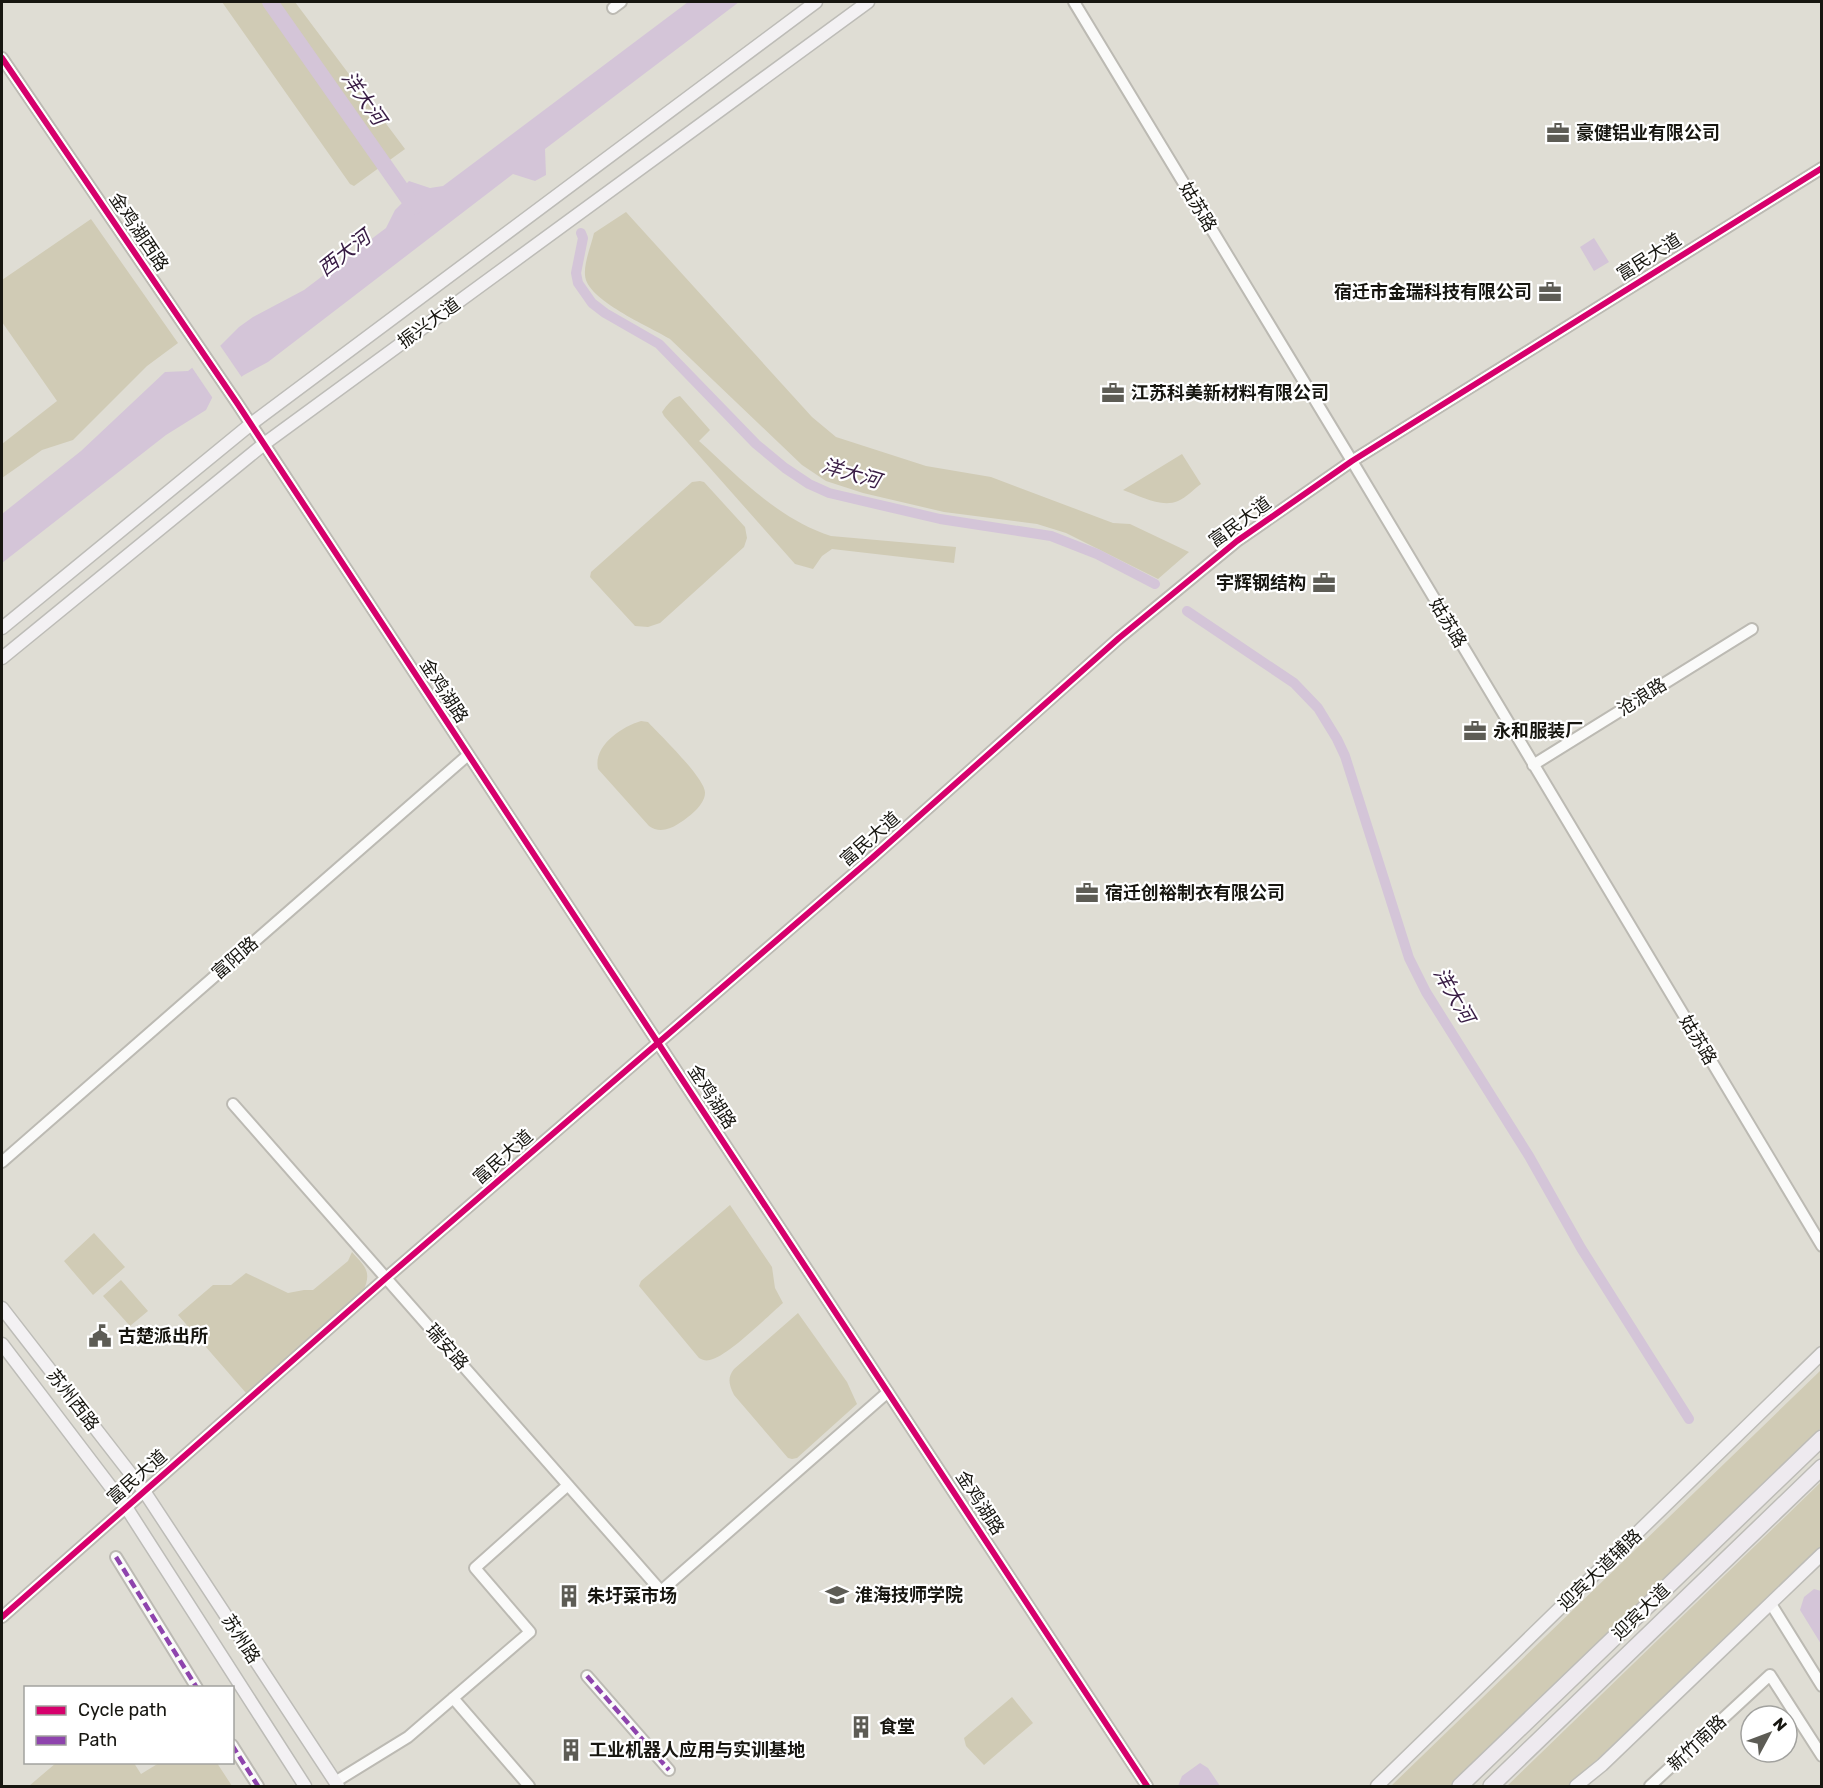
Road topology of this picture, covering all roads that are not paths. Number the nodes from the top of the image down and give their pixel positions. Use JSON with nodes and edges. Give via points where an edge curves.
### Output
{"nodes":[{"id":1,"x":816,"y":2,"type":"edge"},
{"id":2,"x":868,"y":2,"type":"edge"},
{"id":3,"x":1074,"y":2,"type":"edge"},
{"id":4,"x":2,"y":58,"type":"edge"},
{"id":5,"x":1821,"y":168,"type":"edge"},
{"id":6,"x":251,"y":424,"type":"junction"},
{"id":7,"x":264,"y":444,"type":"junction"},
{"id":8,"x":1352,"y":461,"type":"junction"},
{"id":9,"x":2,"y":628,"type":"edge"},
{"id":10,"x":1752,"y":629,"type":"dead end"},
{"id":11,"x":2,"y":658,"type":"edge"},
{"id":12,"x":468,"y":755,"type":"junction"},
{"id":13,"x":1533,"y":765,"type":"junction"},
{"id":14,"x":658,"y":1042,"type":"junction"},
{"id":15,"x":233,"y":1104,"type":"dead end"},
{"id":16,"x":2,"y":1162,"type":"edge"},
{"id":17,"x":1821,"y":1246,"type":"edge"},
{"id":18,"x":386,"y":1278,"type":"junction"},
{"id":19,"x":2,"y":1308,"type":"edge"},
{"id":20,"x":2,"y":1344,"type":"edge"},
{"id":21,"x":1821,"y":1353,"type":"edge"},
{"id":22,"x":888,"y":1392,"type":"junction"},
{"id":23,"x":1821,"y":1438,"type":"edge"},
{"id":24,"x":1821,"y":1467,"type":"edge"},
{"id":25,"x":568,"y":1485,"type":"junction"},
{"id":26,"x":144,"y":1491,"type":"junction"},
{"id":27,"x":126,"y":1507,"type":"junction"},
{"id":28,"x":1821,"y":1554,"type":"edge"},
{"id":29,"x":116,"y":1557,"type":"dead end"},
{"id":30,"x":1771,"y":1604,"type":"junction"},
{"id":31,"x":2,"y":1617,"type":"edge"},
{"id":32,"x":587,"y":1676,"type":"dead end"},
{"id":33,"x":196,"y":1686,"type":"edge"},
{"id":34,"x":1821,"y":1686,"type":"edge"},
{"id":35,"x":453,"y":1698,"type":"junction"},
{"id":36,"x":234,"y":1748,"type":"edge"},
{"id":37,"x":1821,"y":1756,"type":"edge"},
{"id":38,"x":669,"y":1770,"type":"dead end"},
{"id":39,"x":337,"y":1784,"type":"edge"},
{"id":40,"x":258,"y":1786,"type":"edge"},
{"id":41,"x":305,"y":1786,"type":"edge"},
{"id":42,"x":529,"y":1786,"type":"edge"},
{"id":43,"x":1147,"y":1786,"type":"edge"},
{"id":44,"x":1377,"y":1786,"type":"edge"},
{"id":45,"x":1460,"y":1786,"type":"edge"},
{"id":46,"x":1491,"y":1786,"type":"edge"},
{"id":47,"x":1576,"y":1786,"type":"edge"},
{"id":48,"x":1650,"y":1786,"type":"edge"}],
"edges":[{"from":1,"to":6,"type":"main road","name":"振兴大道"},
{"from":2,"to":7,"type":"main road","name":"振兴大道"},
{"from":3,"to":8,"type":"street","name":"姑苏路"},
{"from":4,"to":6,"type":"street","name":"金鸡湖西路"},
{"from":5,"to":8,"type":"street","name":"富民大道"},
{"from":6,"to":7,"type":"street","name":"金鸡湖路"},
{"from":6,"to":9,"type":"main road","name":"振兴大道"},
{"from":7,"to":11,"type":"main road","name":"振兴大道"},
{"from":7,"to":12,"type":"street","name":"金鸡湖路"},
{"from":8,"to":13,"type":"street","name":"姑苏路"},
{"from":8,"to":14,"type":"street","name":"富民大道","via":[[1237,541],[1119,639]]},
{"from":10,"to":13,"type":"street","name":"沧浪路"},
{"from":12,"to":14,"type":"street","name":"金鸡湖路"},
{"from":12,"to":16,"type":"street","name":"富阳路"},
{"from":13,"to":17,"type":"street","name":"姑苏路"},
{"from":14,"to":18,"type":"street","name":"富民大道"},
{"from":14,"to":22,"type":"street","name":"金鸡湖路"},
{"from":15,"to":18,"type":"street","name":"瑞安路"},
{"from":18,"to":25,"type":"street","name":"瑞安路"},
{"from":18,"to":26,"type":"street","name":"富民大道"},
{"from":19,"to":26,"type":"main road","name":"苏州西路"},
{"from":20,"to":27,"type":"main road","name":"苏州西路"},
{"from":21,"to":44,"type":"main road","name":"迎宾大道辅路"},
{"from":22,"to":25,"type":"street","name":"瑞安路","via":[[661,1591]]},
{"from":22,"to":43,"type":"street","name":"金鸡湖路"},
{"from":23,"to":45,"type":"highway","name":"迎宾大道"},
{"from":24,"to":46,"type":"highway","name":"迎宾大道"},
{"from":25,"to":35,"type":"street","via":[[475,1568],[530,1632]]},
{"from":26,"to":27,"type":"street","name":"富民大道"},
{"from":26,"to":39,"type":"main road","name":"苏州路"},
{"from":27,"to":31,"type":"street","name":"富民大道"},
{"from":27,"to":41,"type":"main road","name":"苏州路"},
{"from":28,"to":30,"type":"main road"},
{"from":29,"to":33,"type":"street"},
{"from":30,"to":34,"type":"street"},
{"from":30,"to":47,"type":"main road"},
{"from":32,"to":38,"type":"street"},
{"from":35,"to":39,"type":"street","via":[[408,1737]]},
{"from":35,"to":42,"type":"street"},
{"from":36,"to":40,"type":"street"},
{"from":37,"to":48,"type":"street","name":"新竹南路","via":[[1770,1675]]}]}
